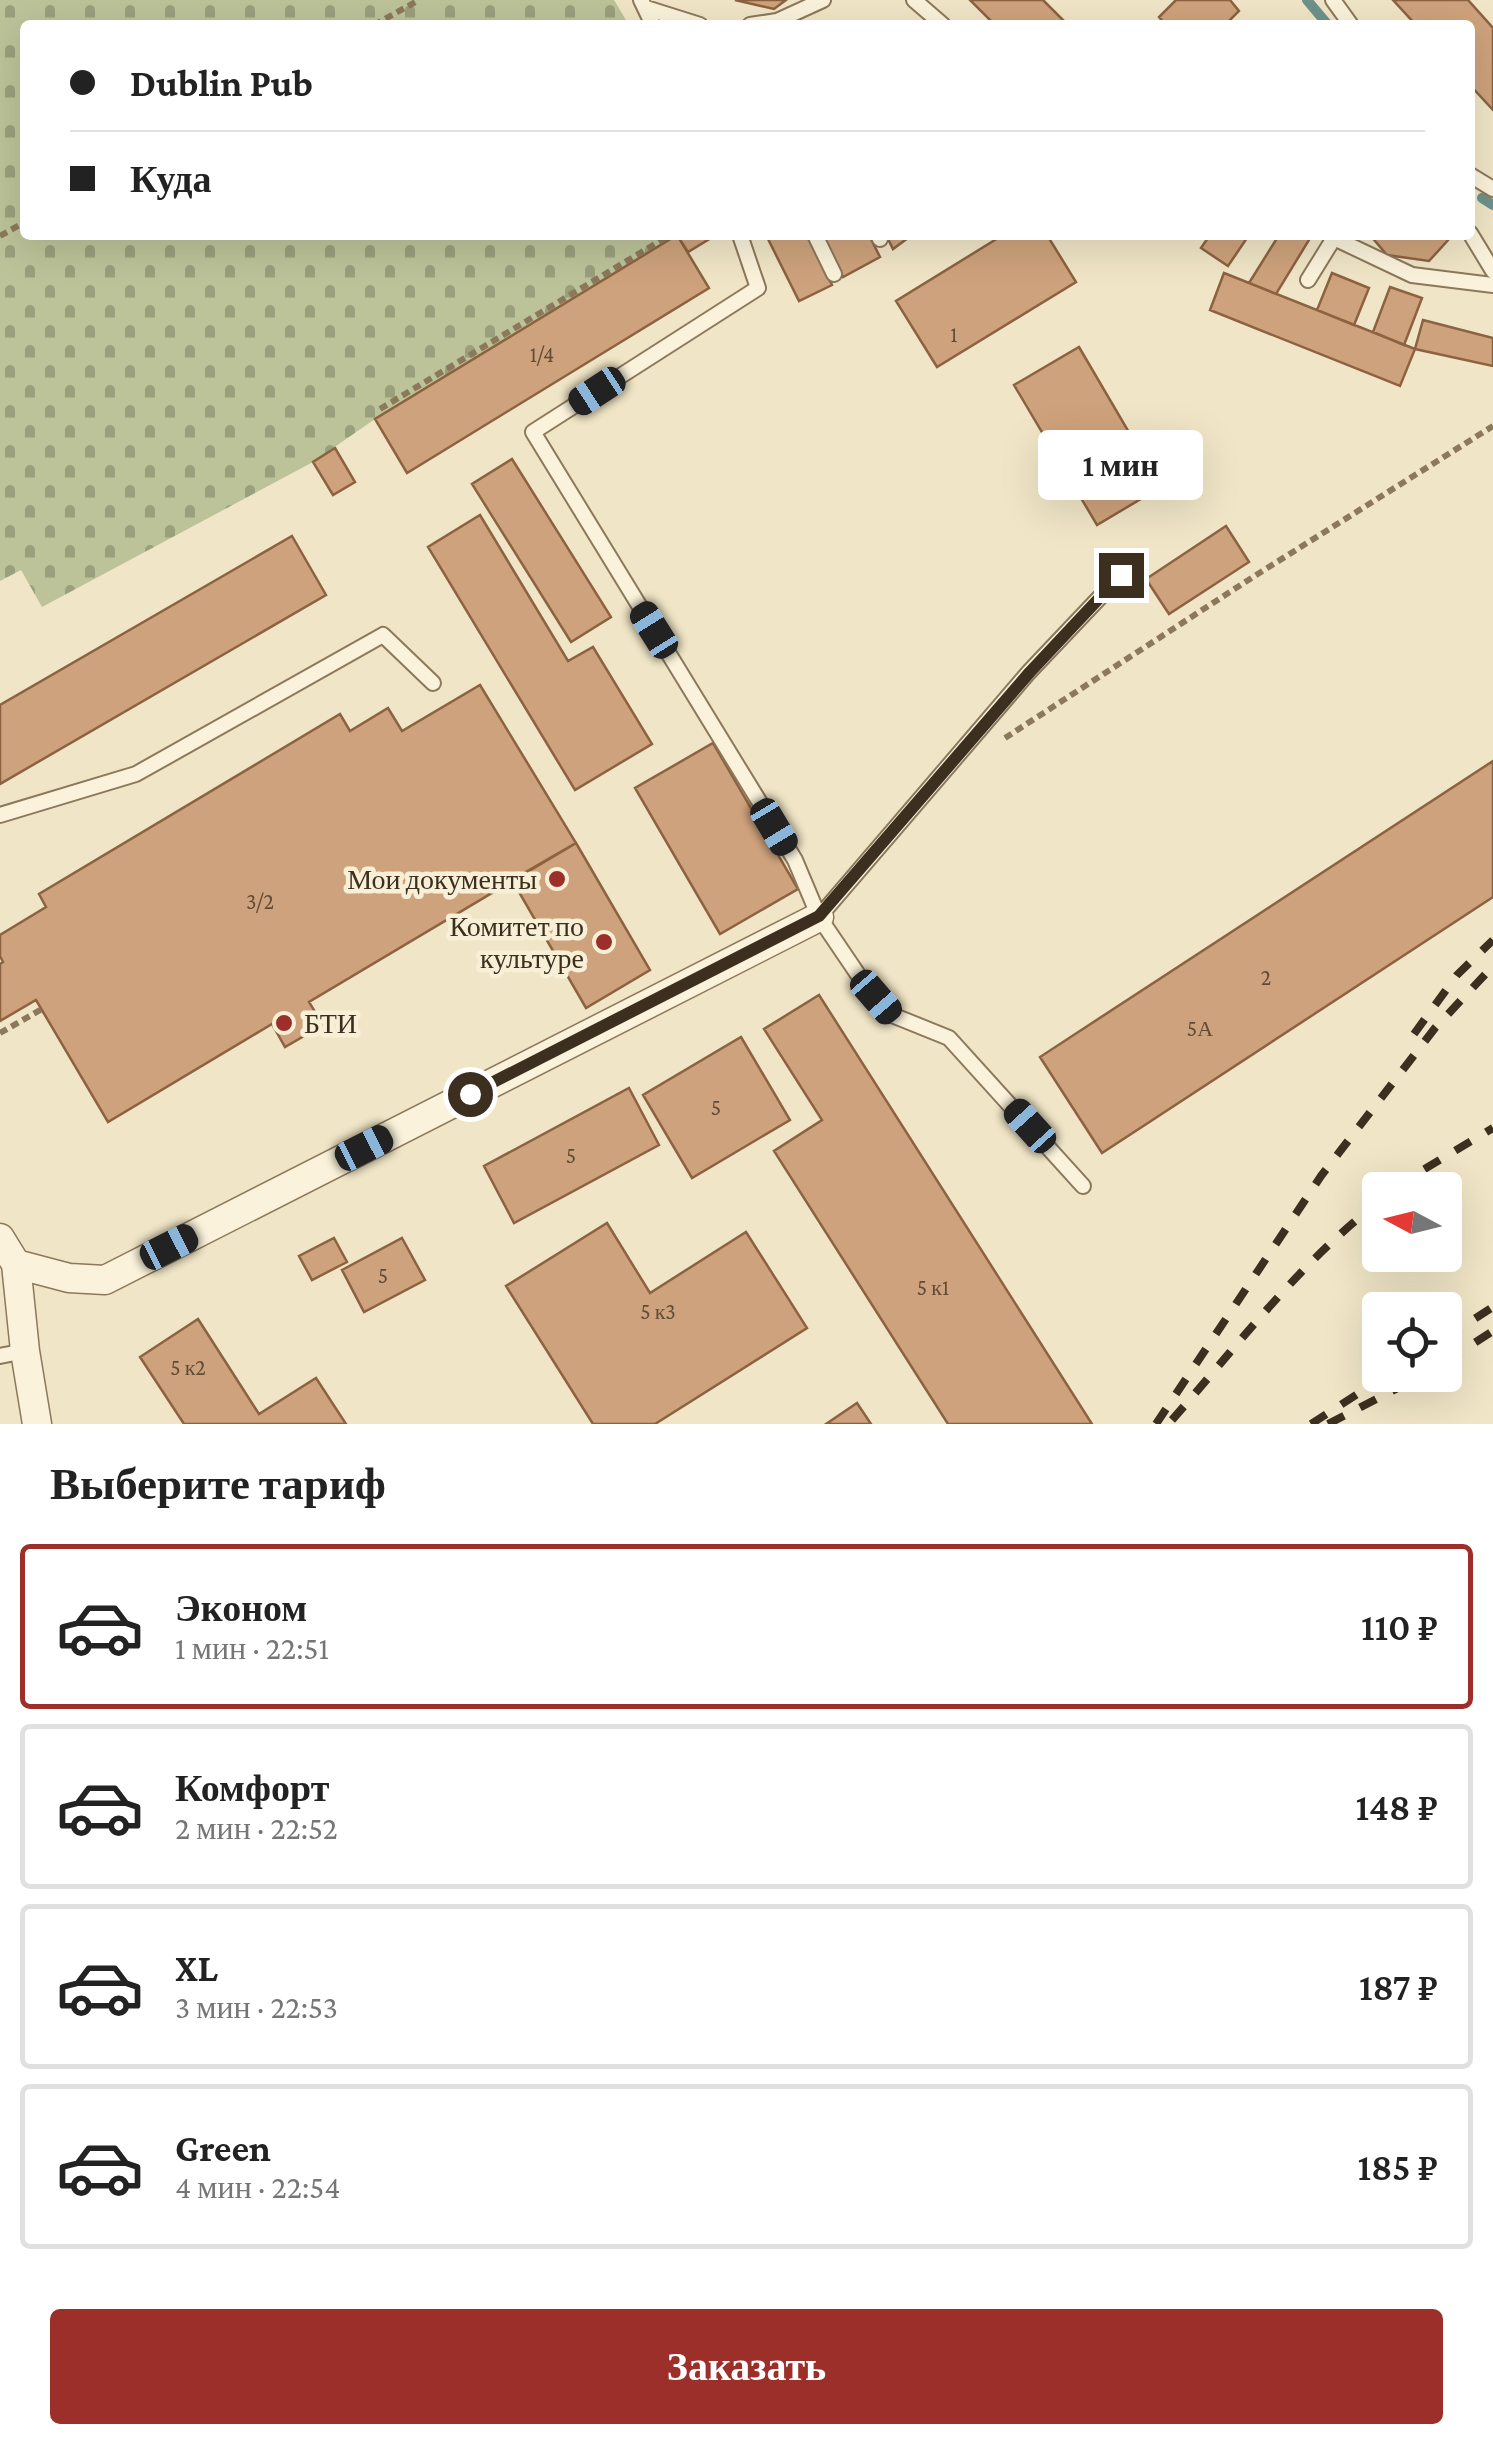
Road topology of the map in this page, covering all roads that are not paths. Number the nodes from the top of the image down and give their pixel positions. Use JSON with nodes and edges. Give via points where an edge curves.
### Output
{"nodes":[{"id":1,"x":823,"y":0,"type":"edge"},
{"id":2,"x":914,"y":0,"type":"edge"},
{"id":3,"x":1332,"y":0,"type":"edge"},
{"id":4,"x":644,"y":4,"type":"edge"},
{"id":5,"x":687,"y":20,"type":"edge"},
{"id":6,"x":784,"y":20,"type":"edge"},
{"id":7,"x":937,"y":20,"type":"edge"},
{"id":8,"x":1348,"y":20,"type":"edge"},
{"id":9,"x":742,"y":240,"type":"edge"},
{"id":10,"x":817,"y":240,"type":"edge"},
{"id":11,"x":1333,"y":240,"type":"edge"},
{"id":12,"x":1338,"y":240,"type":"edge"},
{"id":13,"x":1474,"y":240,"type":"edge"},
{"id":14,"x":1493,"y":271,"type":"edge"},
{"id":15,"x":834,"y":274,"type":"dead end"},
{"id":16,"x":1308,"y":280,"type":"dead end"},
{"id":17,"x":1493,"y":285,"type":"edge"},
{"id":18,"x":1121,"y":575,"type":"dead end"},
{"id":19,"x":433,"y":683,"type":"dead end"},
{"id":20,"x":0,"y":815,"type":"edge"},
{"id":21,"x":819,"y":916,"type":"junction"},
{"id":22,"x":1084,"y":1186,"type":"dead end"},
{"id":23,"x":0,"y":1238,"type":"edge"},
{"id":24,"x":8,"y":1269,"type":"edge"},
{"id":25,"x":13,"y":1354,"type":"edge"},
{"id":26,"x":37,"y":1424,"type":"edge"}],
"edges":[{"from":1,"to":6,"type":"lane"},
{"from":2,"to":7,"type":"lane"},
{"from":3,"to":8,"type":"lane"},
{"from":4,"to":5,"type":"lane"},
{"from":9,"to":21,"type":"lane","via":[[758,288],[532,432],[794,860]]},
{"from":10,"to":15,"type":"lane"},
{"from":11,"to":16,"type":"lane"},
{"from":12,"to":17,"type":"lane","via":[[1412,275]]},
{"from":13,"to":14,"type":"lane"},
{"from":18,"to":21,"type":"lane"},
{"from":19,"to":20,"type":"lane","via":[[383,635],[136,774]]},
{"from":21,"to":22,"type":"lane","via":[[892,1015],[950,1038]]},
{"from":21,"to":24,"type":"street","via":[[104,1280]]},
{"from":23,"to":24,"type":"street"},
{"from":24,"to":25,"type":"street"},
{"from":25,"to":26,"type":"street"}]}
